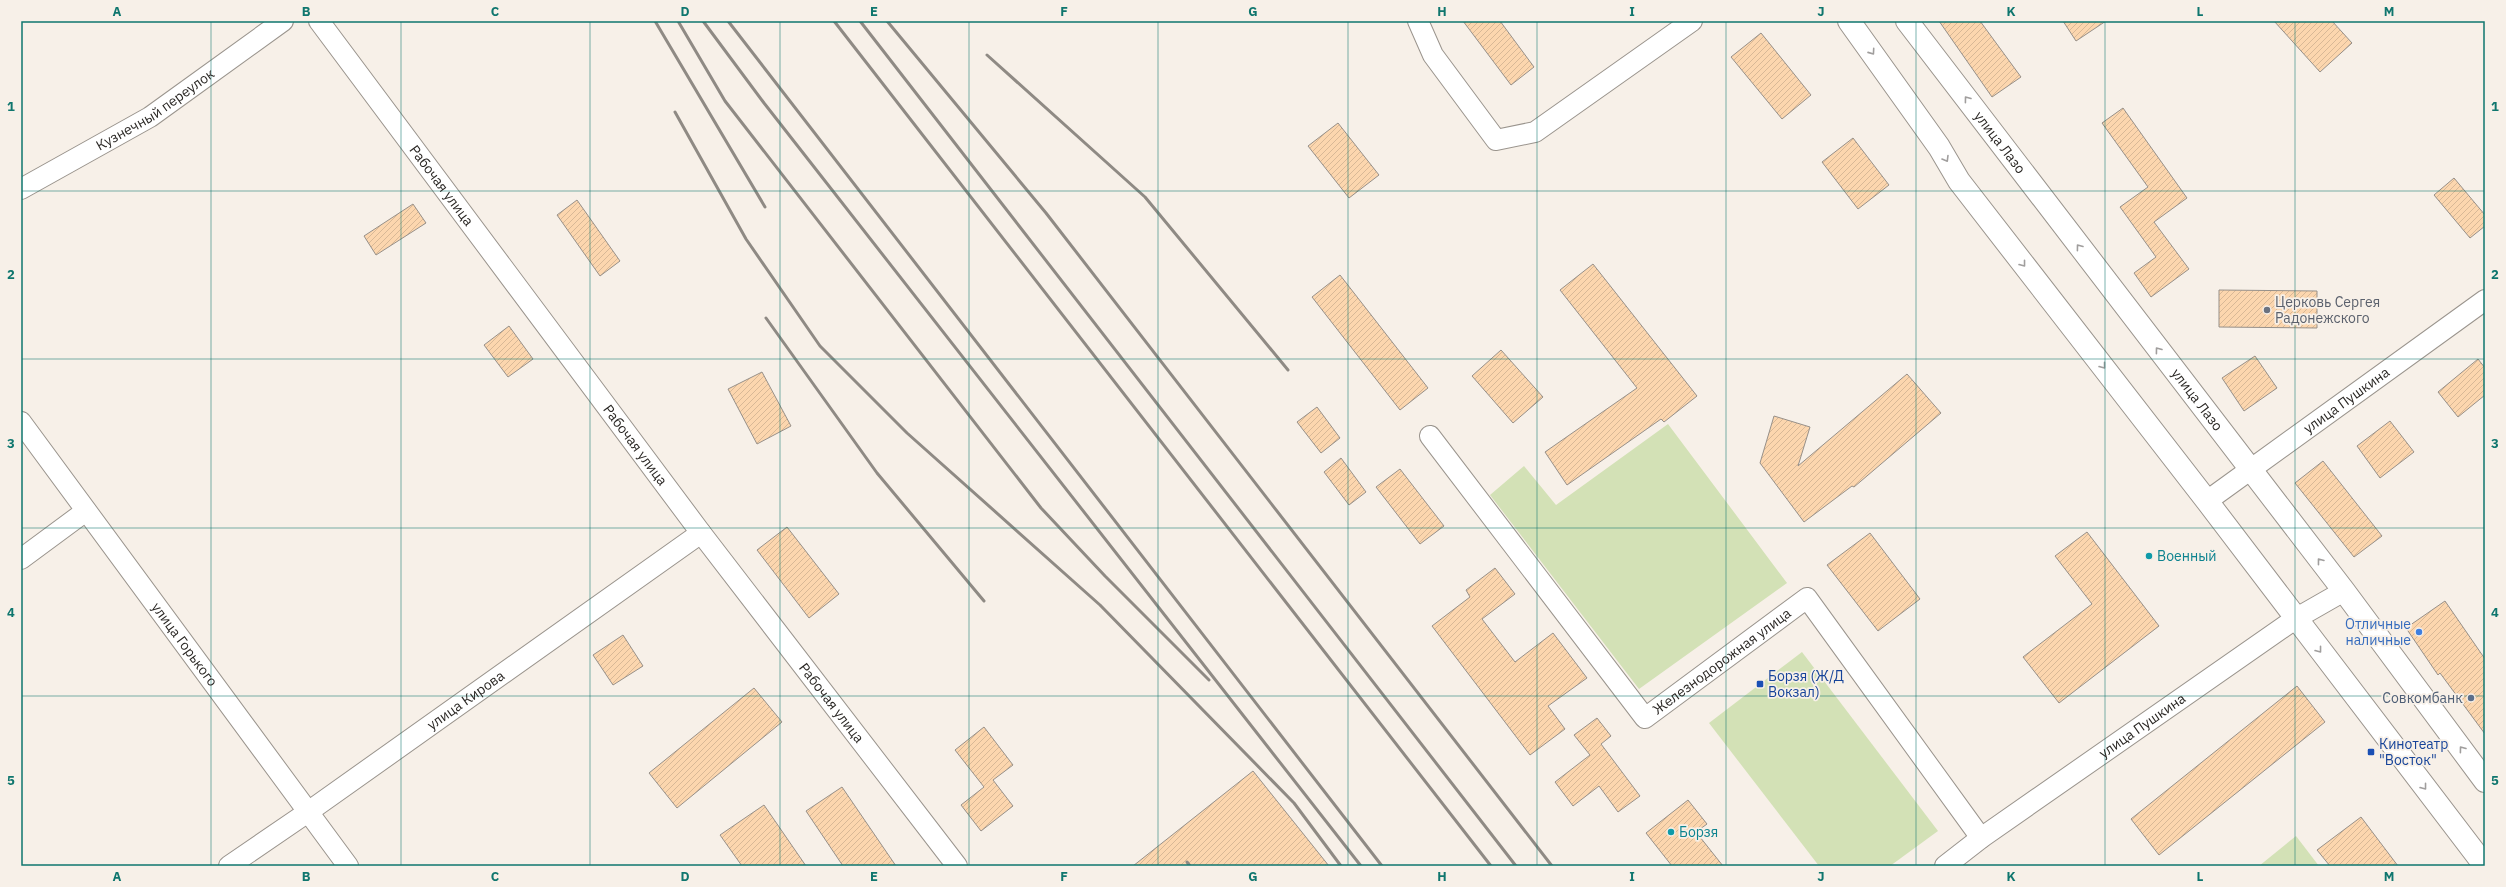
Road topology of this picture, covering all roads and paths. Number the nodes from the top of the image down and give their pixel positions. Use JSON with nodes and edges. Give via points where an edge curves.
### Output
{"nodes":[{"id":1,"x":283,"y":21,"type":"edge"},
{"id":2,"x":319,"y":21,"type":"edge"},
{"id":3,"x":1418,"y":21,"type":"edge"},
{"id":4,"x":1692,"y":21,"type":"edge"},
{"id":5,"x":1849,"y":21,"type":"edge"},
{"id":6,"x":1907,"y":21,"type":"edge"},
{"id":7,"x":21,"y":189,"type":"edge"},
{"id":8,"x":2485,"y":300,"type":"edge"},
{"id":9,"x":21,"y":422,"type":"edge"},
{"id":10,"x":1430,"y":436,"type":"dead end"},
{"id":11,"x":2250,"y":470,"type":"junction"},
{"id":12,"x":2207,"y":501,"type":"junction"},
{"id":13,"x":86,"y":511,"type":"junction"},
{"id":14,"x":700,"y":533,"type":"junction"},
{"id":15,"x":21,"y":560,"type":"edge"},
{"id":16,"x":2344,"y":591,"type":"junction"},
{"id":17,"x":2295,"y":619,"type":"junction"},
{"id":18,"x":2485,"y":781,"type":"edge"},
{"id":19,"x":308,"y":812,"type":"junction"},
{"id":20,"x":1981,"y":838,"type":"junction"},
{"id":21,"x":229,"y":866,"type":"edge"},
{"id":22,"x":348,"y":866,"type":"edge"},
{"id":23,"x":957,"y":866,"type":"edge"},
{"id":24,"x":1945,"y":866,"type":"edge"},
{"id":25,"x":2485,"y":866,"type":"edge"}],
"edges":[{"from":1,"to":7,"type":"street","name":"Кузнечный переулок","via":[[150,117]]},
{"from":2,"to":14,"type":"street","name":"Рабочая улица"},
{"from":3,"to":4,"type":"street","via":[[1433,55],[1496,140],[1535,132]]},
{"from":5,"to":12,"type":"street","one_way":true,"via":[[1959,181]]},
{"from":11,"to":6,"type":"street","name":"улица Лазо","one_way":true},
{"from":8,"to":11,"type":"street","name":"улица Пушкина"},
{"from":9,"to":13,"type":"street","name":"улица Горького"},
{"from":10,"to":20,"type":"street","name":"Железнодорожная улица","via":[[1645,718],[1807,598]]},
{"from":11,"to":12,"type":"street","name":"улица Пушкина"},
{"from":16,"to":11,"type":"street","name":"улица Лазо","one_way":true},
{"from":12,"to":17,"type":"street"},
{"from":13,"to":15,"type":"street"},
{"from":13,"to":19,"type":"street","name":"улица Горького"},
{"from":14,"to":19,"type":"street","name":"улица Кирова"},
{"from":14,"to":23,"type":"street","name":"Рабочая улица"},
{"from":16,"to":17,"type":"street","name":"улица Пушкина"},
{"from":18,"to":16,"type":"street","name":"улица Лазо","one_way":true},
{"from":17,"to":20,"type":"street","name":"улица Пушкина"},
{"from":17,"to":25,"type":"street","one_way":true},
{"from":19,"to":21,"type":"street","name":"улица Кирова"},
{"from":19,"to":22,"type":"street","name":"улица Горького"},
{"from":20,"to":24,"type":"street","name":"улица Пушкина"}]}
